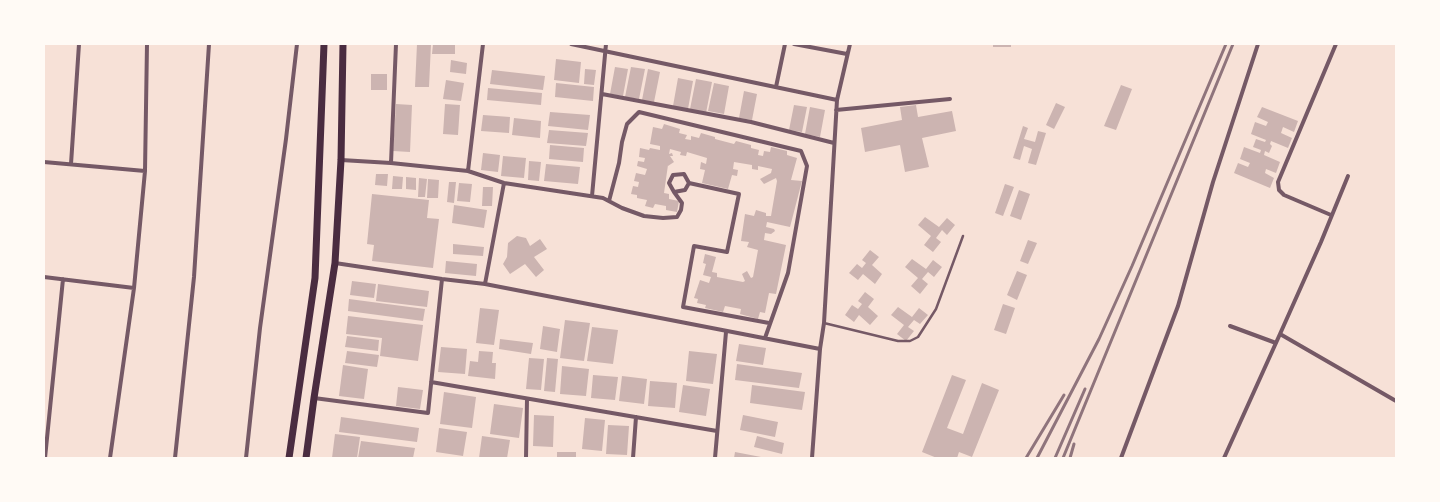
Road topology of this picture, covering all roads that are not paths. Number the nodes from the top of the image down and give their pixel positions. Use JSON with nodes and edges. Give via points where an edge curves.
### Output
{"nodes":[{"id":1,"x":79,"y":44,"type":"edge"},
{"id":2,"x":147,"y":44,"type":"edge"},
{"id":3,"x":209,"y":44,"type":"edge"},
{"id":4,"x":297,"y":44,"type":"edge"},
{"id":5,"x":324,"y":44,"type":"edge"},
{"id":6,"x":343,"y":44,"type":"edge"},
{"id":7,"x":396,"y":44,"type":"edge"},
{"id":8,"x":483,"y":44,"type":"edge"},
{"id":9,"x":571,"y":44,"type":"edge"},
{"id":10,"x":606,"y":44,"type":"edge"},
{"id":11,"x":785,"y":44,"type":"edge"},
{"id":12,"x":794,"y":44,"type":"edge"},
{"id":13,"x":850,"y":44,"type":"edge"},
{"id":14,"x":1258,"y":44,"type":"edge"},
{"id":15,"x":1336,"y":44,"type":"edge"},
{"id":16,"x":606,"y":51,"type":"junction"},
{"id":17,"x":848,"y":54,"type":"junction"},
{"id":18,"x":776,"y":87,"type":"junction"},
{"id":19,"x":602,"y":94,"type":"junction"},
{"id":20,"x":950,"y":99,"type":"dead end"},
{"id":21,"x":837,"y":100,"type":"junction"},
{"id":22,"x":836,"y":110,"type":"junction"},
{"id":23,"x":834,"y":143,"type":"junction"},
{"id":24,"x":341,"y":160,"type":"junction"},
{"id":25,"x":44,"y":162,"type":"edge"},
{"id":26,"x":391,"y":163,"type":"junction"},
{"id":27,"x":71,"y":164,"type":"junction"},
{"id":28,"x":145,"y":171,"type":"junction"},
{"id":29,"x":468,"y":171,"type":"junction"},
{"id":30,"x":1348,"y":176,"type":"dead end"},
{"id":31,"x":504,"y":183,"type":"junction"},
{"id":32,"x":689,"y":183,"type":"junction"},
{"id":33,"x":674,"y":192,"type":"junction"},
{"id":34,"x":592,"y":196,"type":"junction"},
{"id":35,"x":609,"y":201,"type":"junction"},
{"id":36,"x":1331,"y":215,"type":"junction"},
{"id":37,"x":963,"y":236,"type":"dead end"},
{"id":38,"x":335,"y":262,"type":"junction"},
{"id":39,"x":44,"y":277,"type":"edge"},
{"id":40,"x":63,"y":279,"type":"junction"},
{"id":41,"x":442,"y":279,"type":"junction"},
{"id":42,"x":484,"y":284,"type":"junction"},
{"id":43,"x":134,"y":288,"type":"junction"},
{"id":44,"x":769,"y":323,"type":"junction"},
{"id":45,"x":824,"y":323,"type":"junction"},
{"id":46,"x":1230,"y":326,"type":"dead end"},
{"id":47,"x":726,"y":332,"type":"junction"},
{"id":48,"x":1280,"y":334,"type":"junction"},
{"id":49,"x":765,"y":338,"type":"junction"},
{"id":50,"x":1276,"y":343,"type":"junction"},
{"id":51,"x":820,"y":349,"type":"junction"},
{"id":52,"x":431,"y":382,"type":"junction"},
{"id":53,"x":314,"y":398,"type":"junction"},
{"id":54,"x":527,"y":399,"type":"junction"},
{"id":55,"x":1396,"y":401,"type":"edge"},
{"id":56,"x":636,"y":417,"type":"junction"},
{"id":57,"x":717,"y":431,"type":"junction"},
{"id":58,"x":1226,"y":457,"type":"edge"},
{"id":59,"x":45,"y":458,"type":"edge"},
{"id":60,"x":110,"y":458,"type":"edge"},
{"id":61,"x":175,"y":458,"type":"edge"},
{"id":62,"x":246,"y":458,"type":"edge"},
{"id":63,"x":289,"y":458,"type":"edge"},
{"id":64,"x":306,"y":458,"type":"edge"},
{"id":65,"x":526,"y":458,"type":"edge"},
{"id":66,"x":633,"y":458,"type":"edge"},
{"id":67,"x":715,"y":458,"type":"edge"},
{"id":68,"x":812,"y":458,"type":"edge"},
{"id":69,"x":1121,"y":458,"type":"edge"}],
"edges":[{"from":1,"to":27,"type":"street"},
{"from":2,"to":28,"type":"street"},
{"from":3,"to":61,"type":"street","via":[[194,277]]},
{"from":4,"to":62,"type":"street"},
{"from":5,"to":63,"type":"main road","via":[[315,278]]},
{"from":6,"to":24,"type":"main road"},
{"from":7,"to":26,"type":"street"},
{"from":8,"to":29,"type":"street"},
{"from":9,"to":16,"type":"street"},
{"from":10,"to":16,"type":"street"},
{"from":11,"to":18,"type":"street"},
{"from":12,"to":17,"type":"street"},
{"from":13,"to":17,"type":"street"},
{"from":14,"to":69,"type":"street","via":[[1213,182],[1178,306]]},
{"from":15,"to":36,"type":"street","via":[[1278,182],[1279,190],[1284,195]]},
{"from":16,"to":18,"type":"street"},
{"from":16,"to":19,"type":"street"},
{"from":17,"to":21,"type":"street"},
{"from":18,"to":21,"type":"street"},
{"from":19,"to":23,"type":"street","via":[[751,122]]},
{"from":19,"to":34,"type":"street"},
{"from":20,"to":22,"type":"street"},
{"from":21,"to":22,"type":"street"},
{"from":22,"to":23,"type":"street"},
{"from":23,"to":45,"type":"street"},
{"from":24,"to":26,"type":"street"},
{"from":24,"to":38,"type":"main road"},
{"from":25,"to":27,"type":"street"},
{"from":26,"to":29,"type":"street"},
{"from":27,"to":28,"type":"street"},
{"from":28,"to":43,"type":"street"},
{"from":29,"to":31,"type":"street"},
{"from":30,"to":36,"type":"street"},
{"from":31,"to":34,"type":"street"},
{"from":31,"to":42,"type":"street"},
{"from":32,"to":33,"type":"street","via":[[685,190]]},
{"from":32,"to":33,"type":"street","via":[[684,174],[673,174],[668,183]]},
{"from":32,"to":44,"type":"street","via":[[739,194],[727,252],[694,246],[683,307]]},
{"from":33,"to":35,"type":"street","via":[[682,203],[677,217],[644,216]]},
{"from":34,"to":35,"type":"street"},
{"from":35,"to":44,"type":"street","via":[[627,124],[639,112],[801,151],[807,166],[788,273]]},
{"from":36,"to":48,"type":"street"},
{"from":37,"to":45,"type":"lane","via":[[936,309],[918,337],[910,341],[898,341]]},
{"from":38,"to":41,"type":"street"},
{"from":38,"to":53,"type":"main road"},
{"from":39,"to":40,"type":"street"},
{"from":40,"to":43,"type":"street"},
{"from":40,"to":59,"type":"street"},
{"from":41,"to":42,"type":"street"},
{"from":41,"to":52,"type":"street"},
{"from":42,"to":47,"type":"street"},
{"from":43,"to":60,"type":"street"},
{"from":44,"to":49,"type":"street"},
{"from":45,"to":51,"type":"street"},
{"from":46,"to":50,"type":"street"},
{"from":47,"to":49,"type":"street"},
{"from":47,"to":57,"type":"street"},
{"from":48,"to":50,"type":"street"},
{"from":48,"to":55,"type":"street"},
{"from":49,"to":51,"type":"street"},
{"from":50,"to":58,"type":"street"},
{"from":51,"to":68,"type":"street"},
{"from":52,"to":53,"type":"street","via":[[428,413]]},
{"from":52,"to":54,"type":"street"},
{"from":53,"to":64,"type":"main road"},
{"from":54,"to":56,"type":"street"},
{"from":54,"to":65,"type":"street"},
{"from":56,"to":57,"type":"street"},
{"from":56,"to":66,"type":"street"},
{"from":57,"to":67,"type":"street"}]}
